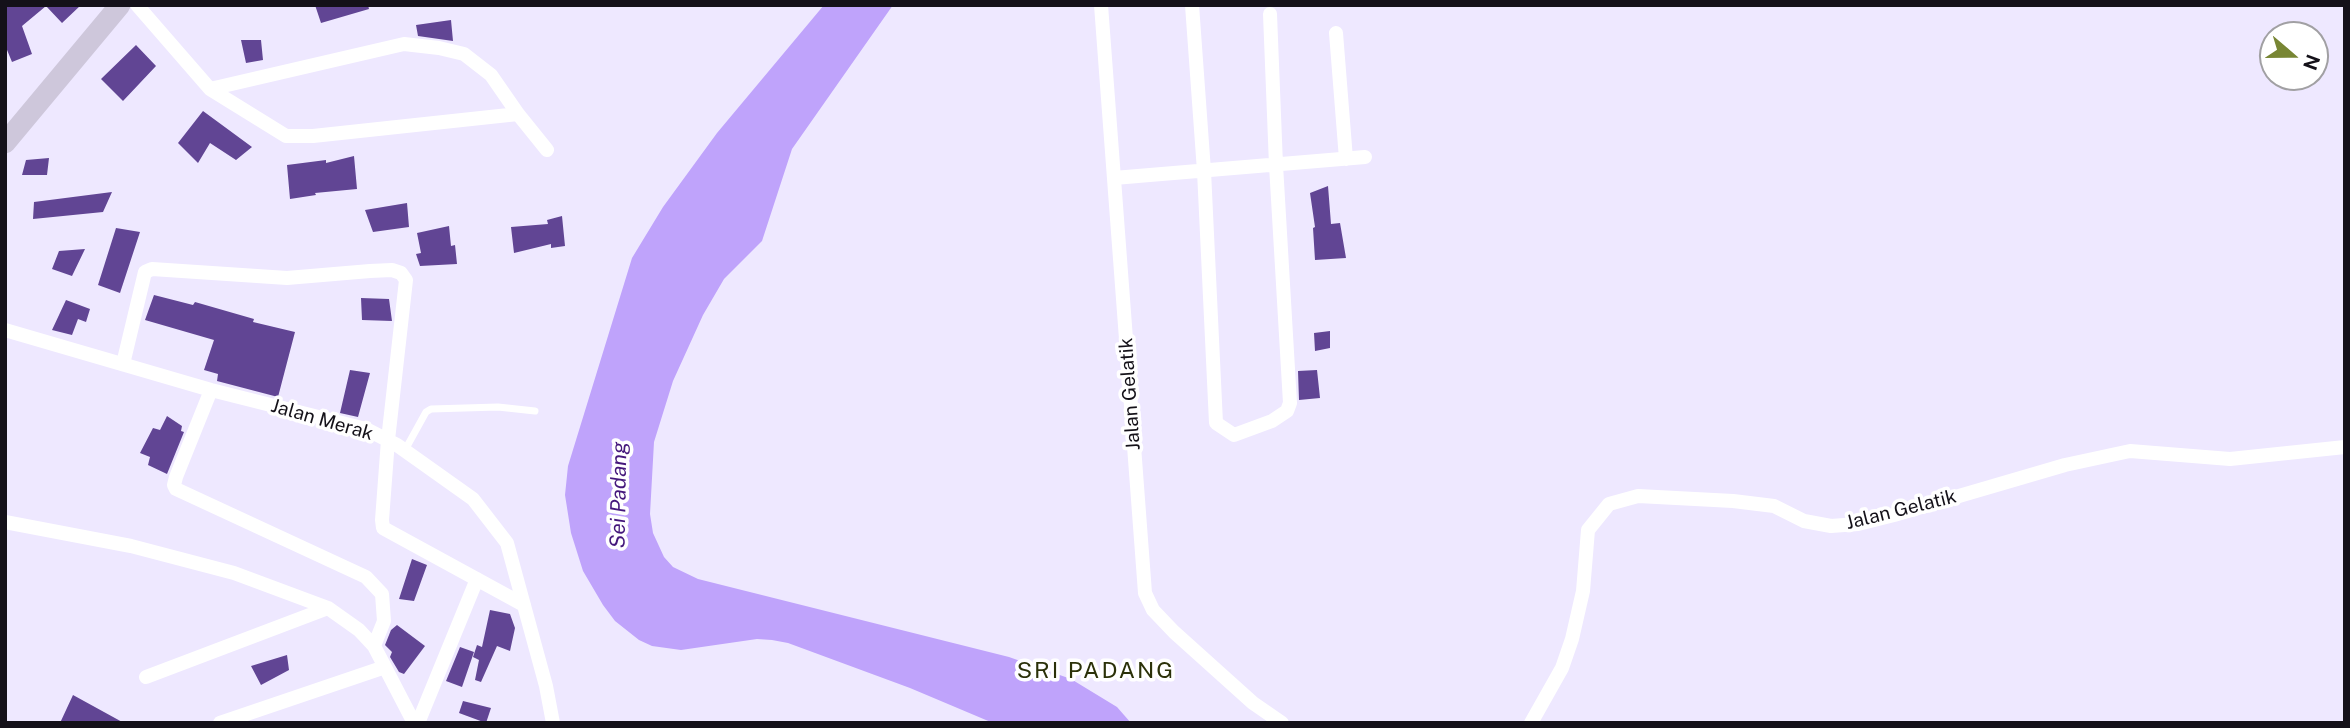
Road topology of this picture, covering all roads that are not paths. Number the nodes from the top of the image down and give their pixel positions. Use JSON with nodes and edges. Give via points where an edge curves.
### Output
{"nodes":[{"id":1,"x":120,"y":5,"type":"edge"},
{"id":2,"x":136,"y":5,"type":"edge"},
{"id":3,"x":1101,"y":5,"type":"edge"},
{"id":4,"x":1192,"y":5,"type":"edge"},
{"id":5,"x":1270,"y":15,"type":"dead end"},
{"id":6,"x":1336,"y":33,"type":"dead end"},
{"id":7,"x":210,"y":89,"type":"junction"},
{"id":8,"x":518,"y":114,"type":"junction"},
{"id":9,"x":5,"y":143,"type":"edge"},
{"id":10,"x":547,"y":150,"type":"dead end"},
{"id":11,"x":1365,"y":157,"type":"dead end"},
{"id":12,"x":1346,"y":159,"type":"junction"},
{"id":13,"x":1276,"y":165,"type":"junction"},
{"id":14,"x":1204,"y":171,"type":"junction"},
{"id":15,"x":1114,"y":178,"type":"junction"},
{"id":16,"x":5,"y":330,"type":"edge"},
{"id":17,"x":123,"y":364,"type":"junction"},
{"id":18,"x":211,"y":390,"type":"junction"},
{"id":19,"x":535,"y":411,"type":"dead end"},
{"id":20,"x":388,"y":440,"type":"junction"},
{"id":21,"x":2345,"y":447,"type":"edge"},
{"id":22,"x":405,"y":450,"type":"junction"},
{"id":23,"x":5,"y":522,"type":"edge"},
{"id":24,"x":477,"y":579,"type":"junction"},
{"id":25,"x":524,"y":605,"type":"junction"},
{"id":26,"x":328,"y":608,"type":"junction"},
{"id":27,"x":374,"y":646,"type":"junction"},
{"id":28,"x":385,"y":667,"type":"junction"},
{"id":29,"x":146,"y":677,"type":"dead end"},
{"id":30,"x":220,"y":723,"type":"edge"},
{"id":31,"x":416,"y":723,"type":"edge"},
{"id":32,"x":553,"y":723,"type":"edge"},
{"id":33,"x":1282,"y":723,"type":"edge"},
{"id":34,"x":1531,"y":723,"type":"edge"}],
"edges":[{"from":1,"to":9,"type":"main road"},
{"from":2,"to":7,"type":"street"},
{"from":3,"to":15,"type":"street","name":"Jalan Gelatik"},
{"from":4,"to":14,"type":"street"},
{"from":5,"to":13,"type":"street"},
{"from":6,"to":12,"type":"street"},
{"from":7,"to":8,"type":"street","via":[[286,136]]},
{"from":7,"to":8,"type":"street","via":[[404,44],[464,54],[491,75]]},
{"from":8,"to":10,"type":"street"},
{"from":11,"to":12,"type":"street"},
{"from":12,"to":13,"type":"street"},
{"from":13,"to":14,"type":"street"},
{"from":13,"to":14,"type":"street","via":[[1290,403],[1287,411],[1272,421],[1234,435],[1216,423]]},
{"from":14,"to":15,"type":"street"},
{"from":15,"to":33,"type":"street","name":"Jalan Gelatik","via":[[1145,593],[1153,610],[1174,632]]},
{"from":16,"to":17,"type":"street","name":"Jalan Merak"},
{"from":17,"to":18,"type":"street","name":"Jalan Merak"},
{"from":17,"to":20,"type":"street","via":[[145,272],[152,269],[286,278],[392,270],[406,280]]},
{"from":18,"to":20,"type":"street","name":"Jalan Merak","via":[[366,429]]},
{"from":18,"to":27,"type":"street","via":[[176,477],[176,489],[366,577],[382,594],[384,621]]},
{"from":19,"to":22,"type":"lane","via":[[432,408]]},
{"from":20,"to":22,"type":"street","name":"Jalan Merak"},
{"from":20,"to":24,"type":"street","via":[[383,528]]},
{"from":21,"to":34,"type":"street","name":"Jalan Gelatik","via":[[2230,459],[2130,452],[1894,515],[1831,526],[1804,521],[1774,506],[1733,501],[1638,496],[1609,504],[1588,530],[1583,590],[1572,639],[1562,668]]},
{"from":22,"to":25,"type":"street","name":"Jalan Merak","via":[[473,499],[492,523],[507,543]]},
{"from":23,"to":26,"type":"street","via":[[131,546],[221,570]]},
{"from":24,"to":25,"type":"street"},
{"from":24,"to":31,"type":"street"},
{"from":25,"to":32,"type":"street","name":"Jalan Merak"},
{"from":26,"to":27,"type":"street"},
{"from":26,"to":29,"type":"street"},
{"from":27,"to":28,"type":"street"},
{"from":28,"to":30,"type":"street"},
{"from":28,"to":31,"type":"street"}]}
